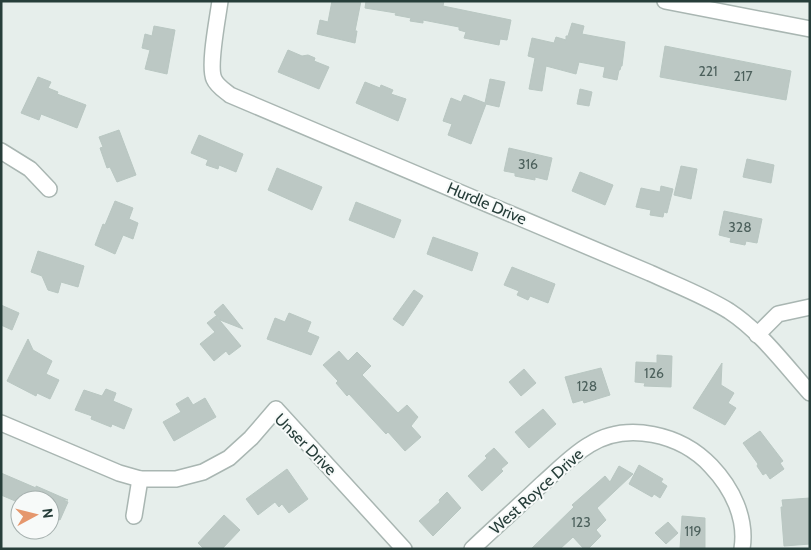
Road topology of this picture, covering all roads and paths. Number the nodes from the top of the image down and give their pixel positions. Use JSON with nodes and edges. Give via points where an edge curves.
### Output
{"nodes":[{"id":1,"x":220,"y":1,"type":"edge"},
{"id":2,"x":666,"y":1,"type":"edge"},
{"id":3,"x":810,"y":29,"type":"edge"},
{"id":4,"x":1,"y":151,"type":"edge"},
{"id":5,"x":49,"y":189,"type":"dead end"},
{"id":6,"x":810,"y":307,"type":"edge"},
{"id":7,"x":758,"y":335,"type":"junction"},
{"id":8,"x":810,"y":393,"type":"edge"},
{"id":9,"x":1,"y":423,"type":"edge"},
{"id":10,"x":140,"y":479,"type":"junction"},
{"id":11,"x":134,"y":516,"type":"dead end"},
{"id":12,"x":404,"y":549,"type":"edge"},
{"id":13,"x":472,"y":549,"type":"edge"},
{"id":14,"x":742,"y":549,"type":"edge"}],
"edges":[{"from":1,"to":7,"type":"street","name":"Hurdle Drive","via":[[212,72],[220,88],[230,95],[650,273],[729,312]]},
{"from":2,"to":3,"type":"street"},
{"from":4,"to":5,"type":"street","via":[[30,169]]},
{"from":6,"to":7,"type":"street","via":[[778,314]]},
{"from":7,"to":8,"type":"street","name":"Hurdle Drive"},
{"from":9,"to":10,"type":"street","name":"Unser Drive"},
{"from":10,"to":11,"type":"street"},
{"from":10,"to":12,"type":"street","name":"Unser Drive","via":[[176,479],[213,467],[229,458],[251,438],[276,409]]},
{"from":13,"to":14,"type":"street","name":"West Royce Drive","via":[[588,445],[615,434],[630,432],[666,438],[694,451],[713,468],[728,487],[737,506]]}]}
